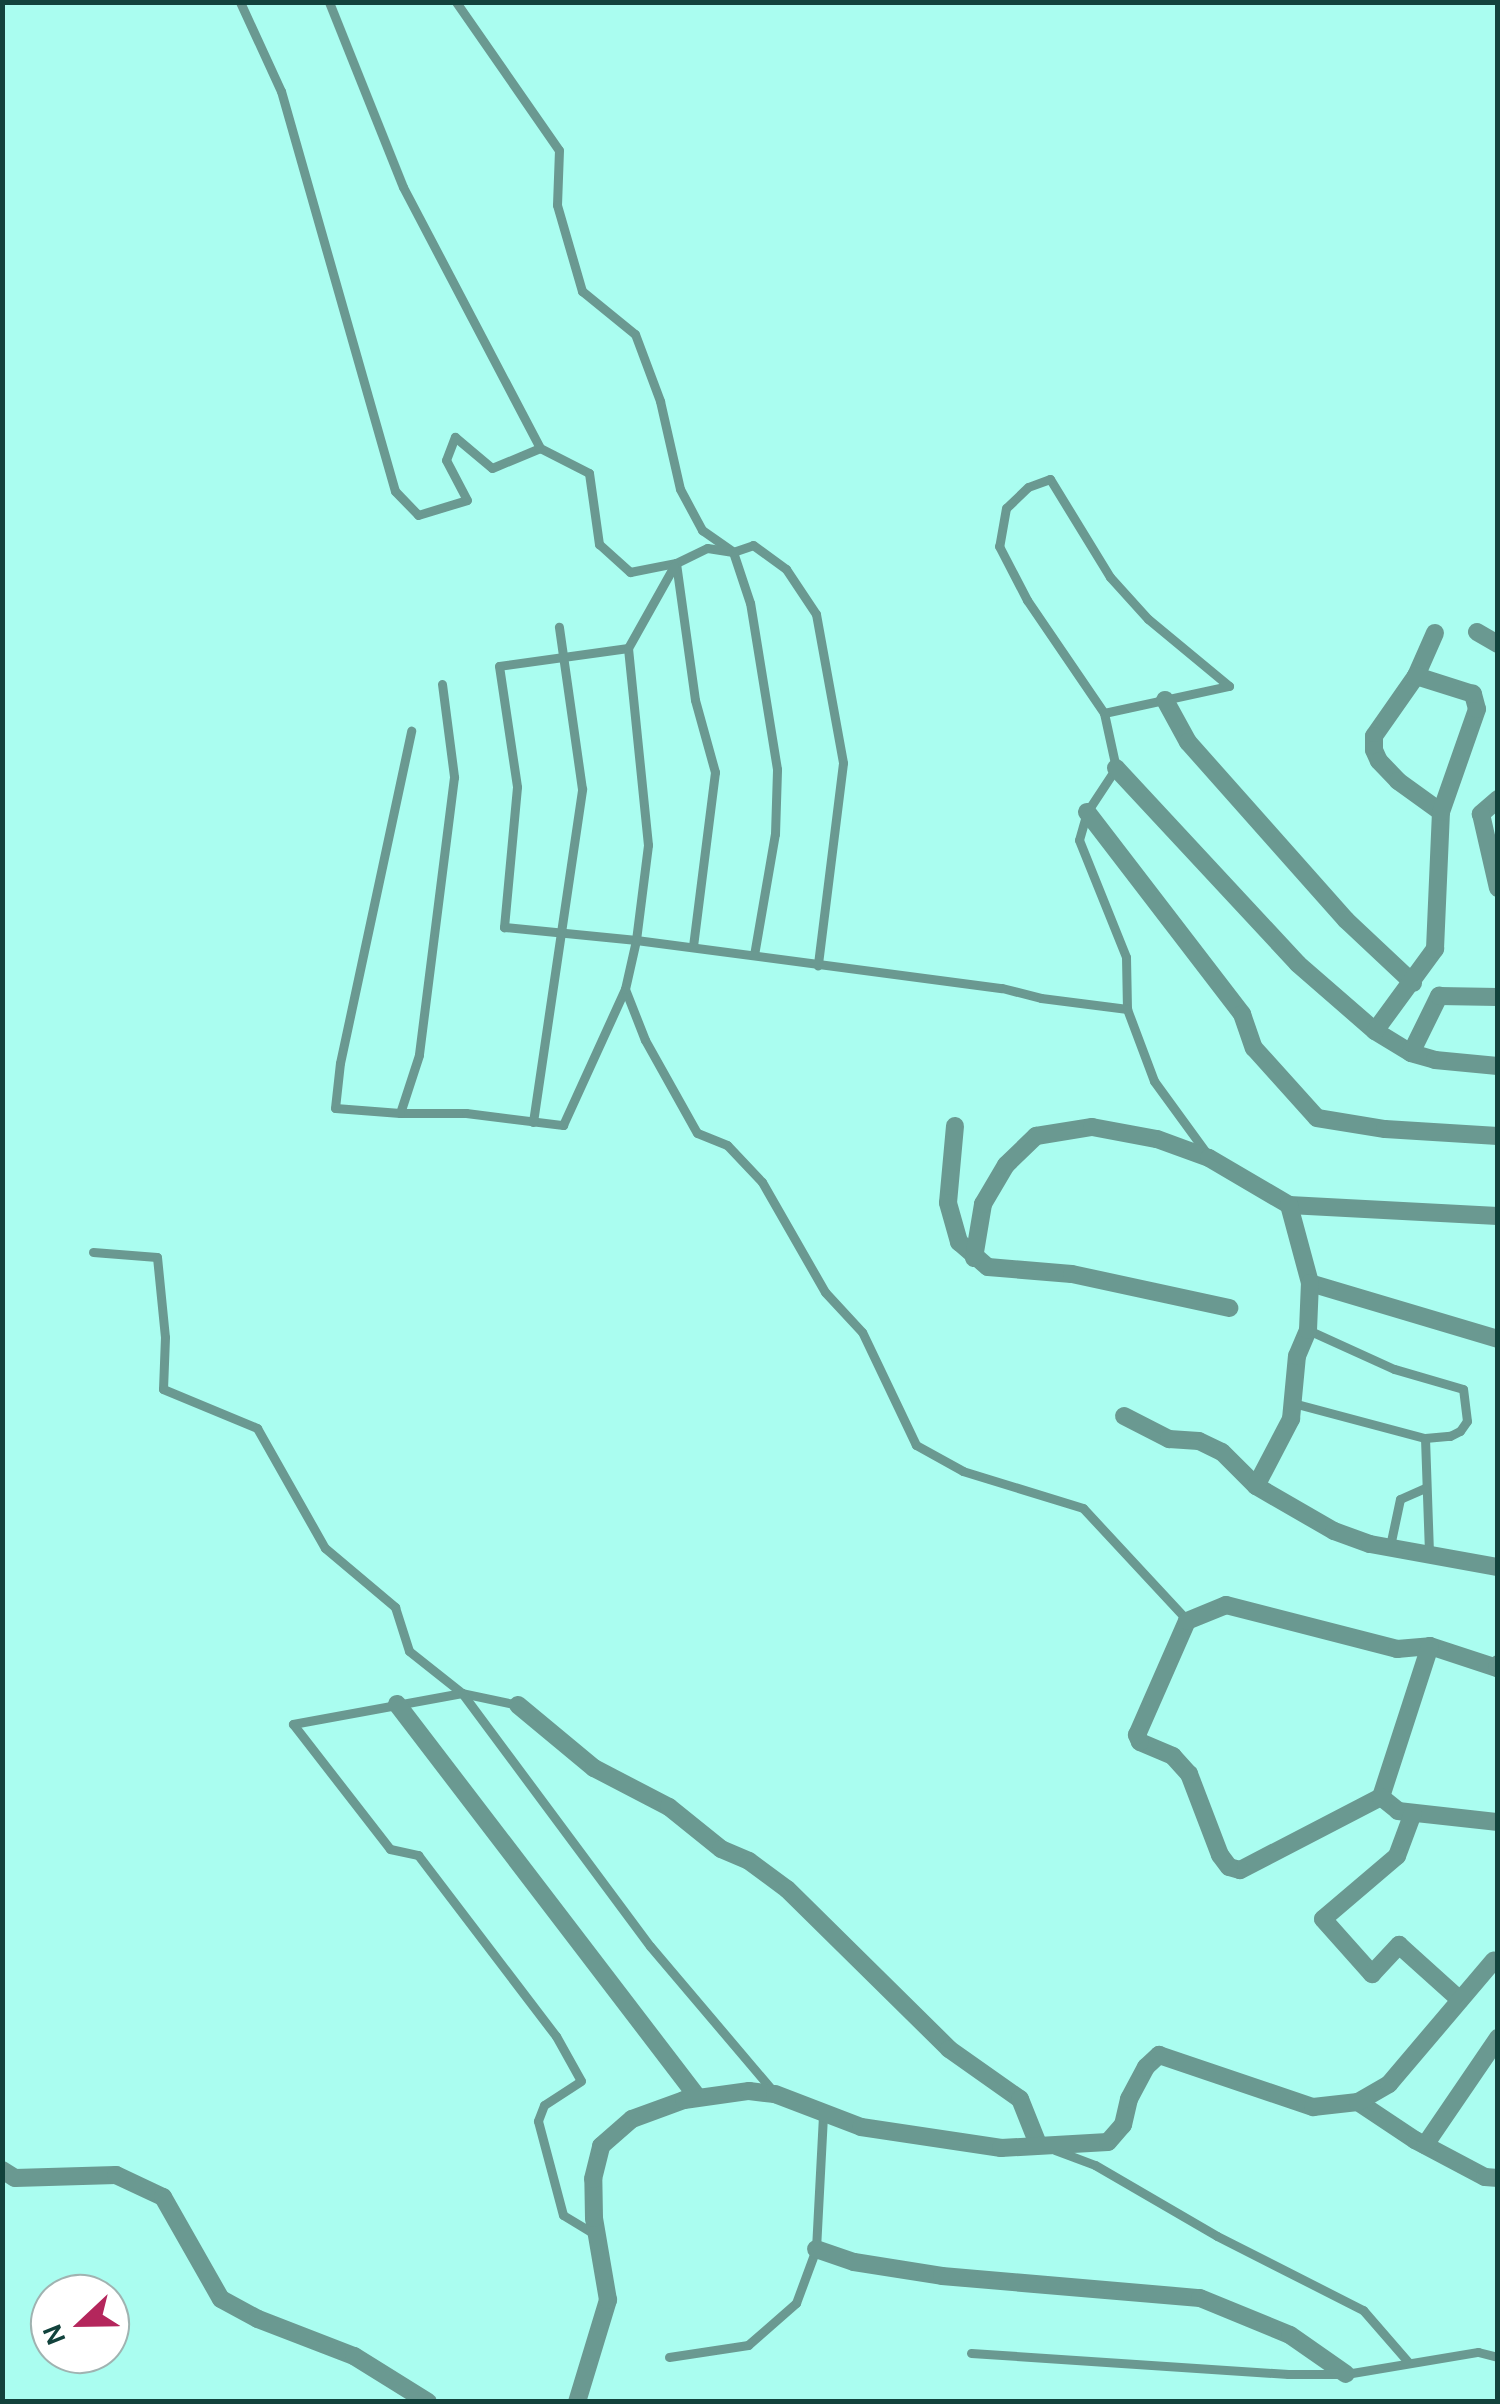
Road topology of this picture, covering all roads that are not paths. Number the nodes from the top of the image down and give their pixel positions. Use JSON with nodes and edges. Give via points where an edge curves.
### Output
{"nodes":[{"id":1,"x":240,"y":2,"type":"edge"},
{"id":2,"x":329,"y":2,"type":"edge"},
{"id":3,"x":456,"y":2,"type":"edge"},
{"id":4,"x":540,"y":448,"type":"junction"},
{"id":5,"x":734,"y":552,"type":"junction"},
{"id":6,"x":676,"y":563,"type":"junction"},
{"id":7,"x":559,"y":627,"type":"dead end"},
{"id":8,"x":1477,"y":632,"type":"dead end"},
{"id":9,"x":1435,"y":633,"type":"dead end"},
{"id":10,"x":1498,"y":644,"type":"edge"},
{"id":11,"x":628,"y":648,"type":"junction"},
{"id":12,"x":563,"y":657,"type":"junction"},
{"id":13,"x":1416,"y":676,"type":"junction"},
{"id":14,"x":442,"y":684,"type":"dead end"},
{"id":15,"x":1166,"y":700,"type":"junction"},
{"id":16,"x":1104,"y":713,"type":"junction"},
{"id":17,"x":411,"y":731,"type":"dead end"},
{"id":18,"x":1116,"y":768,"type":"junction"},
{"id":19,"x":1498,"y":799,"type":"edge"},
{"id":20,"x":1087,"y":812,"type":"junction"},
{"id":21,"x":1440,"y":812,"type":"junction"},
{"id":22,"x":1498,"y":888,"type":"edge"},
{"id":23,"x":561,"y":932,"type":"junction"},
{"id":24,"x":636,"y":940,"type":"junction"},
{"id":25,"x":693,"y":947,"type":"junction"},
{"id":26,"x":754,"y":955,"type":"junction"},
{"id":27,"x":818,"y":965,"type":"junction"},
{"id":28,"x":1412,"y":984,"type":"junction"},
{"id":29,"x":625,"y":989,"type":"junction"},
{"id":30,"x":1498,"y":998,"type":"edge"},
{"id":31,"x":1127,"y":1010,"type":"junction"},
{"id":32,"x":1376,"y":1032,"type":"junction"},
{"id":33,"x":1411,"y":1053,"type":"junction"},
{"id":34,"x":1498,"y":1066,"type":"edge"},
{"id":35,"x":400,"y":1113,"type":"junction"},
{"id":36,"x":533,"y":1122,"type":"junction"},
{"id":37,"x":955,"y":1126,"type":"dead end"},
{"id":38,"x":1498,"y":1136,"type":"edge"},
{"id":39,"x":1209,"y":1158,"type":"junction"},
{"id":40,"x":1289,"y":1205,"type":"junction"},
{"id":41,"x":1498,"y":1216,"type":"edge"},
{"id":42,"x":92,"y":1252,"type":"dead end"},
{"id":43,"x":974,"y":1258,"type":"junction"},
{"id":44,"x":1310,"y":1284,"type":"junction"},
{"id":45,"x":1229,"y":1308,"type":"dead end"},
{"id":46,"x":1308,"y":1330,"type":"junction"},
{"id":47,"x":1498,"y":1339,"type":"edge"},
{"id":48,"x":1293,"y":1403,"type":"junction"},
{"id":49,"x":1124,"y":1416,"type":"dead end"},
{"id":50,"x":1425,"y":1438,"type":"junction"},
{"id":51,"x":1256,"y":1486,"type":"junction"},
{"id":52,"x":1425,"y":1488,"type":"junction"},
{"id":53,"x":1390,"y":1546,"type":"junction"},
{"id":54,"x":1429,"y":1553,"type":"junction"},
{"id":55,"x":1498,"y":1567,"type":"edge"},
{"id":56,"x":1187,"y":1620,"type":"junction"},
{"id":57,"x":1430,"y":1646,"type":"junction"},
{"id":58,"x":1497,"y":1667,"type":"edge"},
{"id":59,"x":462,"y":1694,"type":"junction"},
{"id":60,"x":397,"y":1704,"type":"junction"},
{"id":61,"x":518,"y":1705,"type":"joint"},
{"id":62,"x":1382,"y":1797,"type":"junction"},
{"id":63,"x":1412,"y":1813,"type":"junction"},
{"id":64,"x":1498,"y":1822,"type":"edge"},
{"id":65,"x":1496,"y":1957,"type":"edge"},
{"id":66,"x":1460,"y":2000,"type":"junction"},
{"id":67,"x":1498,"y":2038,"type":"edge"},
{"id":68,"x":776,"y":2094,"type":"junction"},
{"id":69,"x":697,"y":2098,"type":"junction"},
{"id":70,"x":1358,"y":2102,"type":"junction"},
{"id":71,"x":822,"y":2114,"type":"junction"},
{"id":72,"x":1038,"y":2144,"type":"junction"},
{"id":73,"x":1425,"y":2146,"type":"junction"},
{"id":74,"x":2,"y":2170,"type":"edge"},
{"id":75,"x":1498,"y":2178,"type":"edge"},
{"id":76,"x":597,"y":2235,"type":"junction"},
{"id":77,"x":816,"y":2248,"type":"junction"},
{"id":78,"x":970,"y":2353,"type":"dead end"},
{"id":79,"x":669,"y":2357,"type":"dead end"},
{"id":80,"x":1498,"y":2357,"type":"edge"},
{"id":81,"x":1409,"y":2363,"type":"junction"},
{"id":82,"x":1346,"y":2374,"type":"junction"},
{"id":83,"x":428,"y":2402,"type":"edge"},
{"id":84,"x":577,"y":2402,"type":"edge"}],
"edges":[{"from":1,"to":4,"type":"lane","via":[[281,91],[395,491],[418,515],[467,500],[446,460],[455,437],[492,468]]},
{"from":2,"to":4,"type":"lane","via":[[403,187]]},
{"from":3,"to":5,"type":"lane","via":[[558,150],[556,205],[582,291],[635,334],[660,402],[680,489],[702,530]]},
{"from":4,"to":6,"type":"lane","via":[[589,473],[599,544],[630,572]]},
{"from":5,"to":6,"type":"lane","via":[[707,548]]},
{"from":5,"to":26,"type":"lane","via":[[750,603],[777,769],[775,834]]},
{"from":5,"to":27,"type":"lane","via":[[753,545],[786,569],[816,614],[843,763]]},
{"from":6,"to":11,"type":"lane"},
{"from":6,"to":25,"type":"lane","via":[[695,700],[715,772]]},
{"from":7,"to":12,"type":"lane"},
{"from":8,"to":10,"type":"street"},
{"from":9,"to":13,"type":"street"},
{"from":11,"to":12,"type":"lane"},
{"from":11,"to":24,"type":"lane","via":[[648,845]]},
{"from":12,"to":23,"type":"lane","via":[[582,790]]},
{"from":12,"to":23,"type":"lane","via":[[499,666],[517,787],[504,926]]},
{"from":13,"to":21,"type":"street","via":[[1374,736],[1374,750],[1398,781]]},
{"from":13,"to":21,"type":"street","via":[[1477,700]]},
{"from":14,"to":35,"type":"lane","via":[[454,777],[420,1055]]},
{"from":15,"to":16,"type":"lane"},
{"from":15,"to":16,"type":"lane","via":[[1229,686],[1148,619],[1110,577],[1050,479],[1028,487],[1006,508],[998,546]]},
{"from":15,"to":28,"type":"street","via":[[1188,742]]},
{"from":16,"to":18,"type":"lane"},
{"from":17,"to":35,"type":"lane","via":[[335,1108]]},
{"from":18,"to":20,"type":"lane"},
{"from":18,"to":32,"type":"street","via":[[1298,964]]},
{"from":19,"to":22,"type":"street","via":[[1481,814]]},
{"from":20,"to":31,"type":"lane","via":[[1079,840],[1126,957]]},
{"from":20,"to":38,"type":"street","via":[[1242,1014],[1254,1048],[1317,1118]]},
{"from":21,"to":28,"type":"street","via":[[1435,949]]},
{"from":23,"to":24,"type":"lane"},
{"from":23,"to":36,"type":"lane"},
{"from":24,"to":25,"type":"lane"},
{"from":24,"to":29,"type":"lane"},
{"from":25,"to":26,"type":"lane"},
{"from":26,"to":27,"type":"lane"},
{"from":27,"to":31,"type":"lane"},
{"from":28,"to":32,"type":"street"},
{"from":29,"to":36,"type":"lane","via":[[563,1126]]},
{"from":29,"to":56,"type":"lane","via":[[645,1040],[698,1134],[727,1145],[762,1182],[826,1292],[862,1332],[916,1445],[963,1472],[1082,1508]]},
{"from":30,"to":33,"type":"street","via":[[1439,996]]},
{"from":31,"to":39,"type":"lane","via":[[1154,1082]]},
{"from":32,"to":33,"type":"street"},
{"from":33,"to":34,"type":"street"},
{"from":35,"to":36,"type":"lane"},
{"from":37,"to":43,"type":"street","via":[[948,1203],[959,1242]]},
{"from":39,"to":40,"type":"street"},
{"from":39,"to":43,"type":"street","via":[[1157,1139],[1092,1127],[1036,1136],[1006,1165],[983,1204]]},
{"from":40,"to":41,"type":"street"},
{"from":40,"to":44,"type":"street"},
{"from":42,"to":59,"type":"lane","via":[[157,1257],[163,1389],[257,1428],[325,1548],[396,1607],[409,1651]]},
{"from":43,"to":45,"type":"street","via":[[988,1267],[1072,1274]]},
{"from":44,"to":46,"type":"street"},
{"from":44,"to":47,"type":"street"},
{"from":46,"to":48,"type":"street","via":[[1296,1356]]},
{"from":46,"to":50,"type":"lane","via":[[1394,1369],[1463,1389],[1467,1421],[1460,1432]]},
{"from":48,"to":50,"type":"lane"},
{"from":48,"to":51,"type":"street","via":[[1291,1420]]},
{"from":49,"to":51,"type":"street","via":[[1168,1439],[1199,1441],[1222,1452]]},
{"from":50,"to":52,"type":"lane"},
{"from":51,"to":53,"type":"street","via":[[1334,1531]]},
{"from":52,"to":53,"type":"lane","via":[[1400,1499]]},
{"from":52,"to":54,"type":"lane"},
{"from":53,"to":54,"type":"street"},
{"from":54,"to":55,"type":"street"},
{"from":56,"to":57,"type":"street","via":[[1226,1605],[1397,1649]]},
{"from":56,"to":62,"type":"street","via":[[1137,1735],[1189,1774],[1228,1867],[1240,1870]]},
{"from":57,"to":58,"type":"street"},
{"from":57,"to":62,"type":"street"},
{"from":59,"to":60,"type":"lane"},
{"from":59,"to":61,"type":"lane"},
{"from":59,"to":68,"type":"lane","via":[[650,1946]]},
{"from":60,"to":69,"type":"street"},
{"from":60,"to":76,"type":"lane","via":[[293,1724],[390,1849],[418,1855],[556,2036],[581,2081],[544,2105],[538,2120],[564,2215]]},
{"from":61,"to":72,"type":"street","via":[[594,1768],[669,1808],[787,1889],[949,2049],[1020,2099]]},
{"from":62,"to":63,"type":"street"},
{"from":63,"to":64,"type":"street"},
{"from":63,"to":66,"type":"street","via":[[1397,1856],[1323,1920],[1372,1974],[1398,1945]]},
{"from":65,"to":66,"type":"street"},
{"from":66,"to":70,"type":"street","via":[[1388,2084]]},
{"from":67,"to":73,"type":"street"},
{"from":68,"to":69,"type":"street"},
{"from":68,"to":71,"type":"street"},
{"from":69,"to":76,"type":"street","via":[[632,2119],[601,2146],[593,2179]]},
{"from":70,"to":72,"type":"street","via":[[1313,2107],[1159,2055],[1146,2067],[1123,2124],[1108,2142]]},
{"from":70,"to":73,"type":"street"},
{"from":71,"to":72,"type":"street","via":[[861,2128],[1002,2148]]},
{"from":71,"to":77,"type":"lane"},
{"from":72,"to":81,"type":"lane","via":[[1095,2165],[1362,2310]]},
{"from":73,"to":75,"type":"street"},
{"from":74,"to":83,"type":"street","via":[[15,2178],[116,2175],[163,2197],[222,2298],[258,2320],[354,2356]]},
{"from":76,"to":84,"type":"street","via":[[608,2300]]},
{"from":77,"to":79,"type":"lane","via":[[796,2303],[748,2345]]},
{"from":77,"to":82,"type":"street","via":[[854,2262],[942,2276],[1200,2298],[1290,2335]]},
{"from":78,"to":82,"type":"lane"},
{"from":80,"to":81,"type":"lane","via":[[1478,2352]]},
{"from":81,"to":82,"type":"lane"}]}
